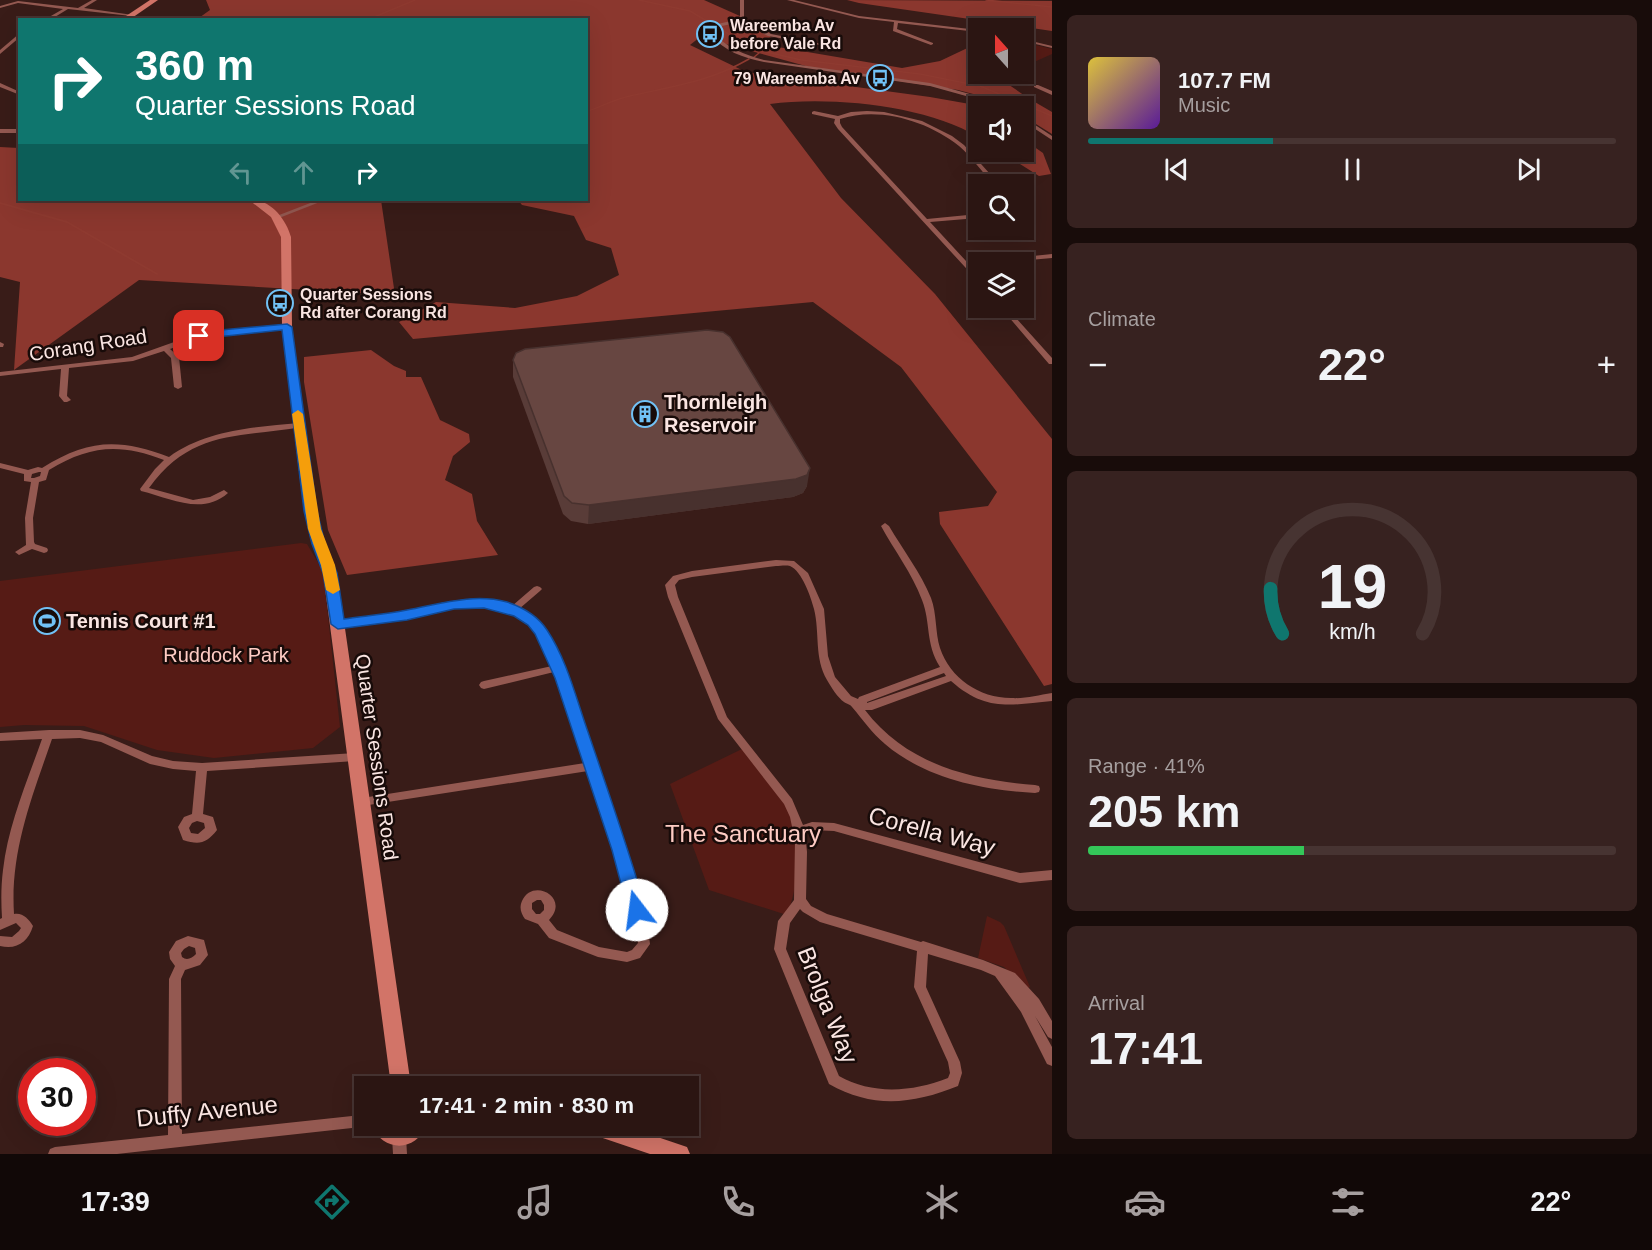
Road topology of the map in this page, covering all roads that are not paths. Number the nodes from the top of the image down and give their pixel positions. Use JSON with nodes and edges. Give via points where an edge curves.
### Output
{"nodes":[{"id":1,"x":95,"y":0,"type":"edge"},
{"id":2,"x":156,"y":0,"type":"edge"},
{"id":3,"x":742,"y":0,"type":"edge"},
{"id":4,"x":789,"y":0,"type":"edge"},
{"id":5,"x":0,"y":7,"type":"edge"},
{"id":6,"x":67,"y":8,"type":"junction"},
{"id":7,"x":79,"y":9,"type":"junction"},
{"id":8,"x":131,"y":15,"type":"junction"},
{"id":9,"x":50,"y":18,"type":"edge"},
{"id":10,"x":126,"y":18,"type":"edge"},
{"id":11,"x":742,"y":20,"type":"junction"},
{"id":12,"x":896,"y":21,"type":"junction"},
{"id":13,"x":968,"y":30,"type":"edge"},
{"id":14,"x":18,"y":36,"type":"edge"},
{"id":15,"x":1034,"y":43,"type":"edge"},
{"id":16,"x":931,"y":44,"type":"dead end"},
{"id":17,"x":836,"y":47,"type":"dead end"},
{"id":18,"x":1052,"y":48,"type":"edge"},
{"id":19,"x":0,"y":53,"type":"edge"},
{"id":20,"x":0,"y":85,"type":"edge"},
{"id":21,"x":1036,"y":86,"type":"dead end"},
{"id":22,"x":18,"y":93,"type":"edge"},
{"id":23,"x":1052,"y":93,"type":"edge"},
{"id":24,"x":968,"y":96,"type":"edge"},
{"id":25,"x":814,"y":113,"type":"dead end"},
{"id":26,"x":838,"y":118,"type":"junction"},
{"id":27,"x":1034,"y":126,"type":"edge"},
{"id":28,"x":18,"y":130,"type":"edge"},
{"id":29,"x":0,"y":131,"type":"edge"},
{"id":30,"x":1050,"y":135,"type":"edge"},
{"id":31,"x":987,"y":174,"type":"edge"},
{"id":32,"x":255,"y":201,"type":"edge"},
{"id":33,"x":320,"y":201,"type":"edge"},
{"id":34,"x":968,"y":217,"type":"edge"},
{"id":35,"x":277,"y":218,"type":"junction"},
{"id":36,"x":926,"y":221,"type":"junction"},
{"id":37,"x":1052,"y":256,"type":"edge"},
{"id":38,"x":1034,"y":258,"type":"edge"},
{"id":39,"x":967,"y":266,"type":"edge"},
{"id":40,"x":1013,"y":318,"type":"edge"},
{"id":41,"x":287,"y":327,"type":"junction"},
{"id":42,"x":199,"y":336,"type":"junction"},
{"id":43,"x":180,"y":342,"type":"junction"},
{"id":44,"x":165,"y":348,"type":"junction"},
{"id":45,"x":1052,"y":362,"type":"edge"},
{"id":46,"x":65,"y":368,"type":"junction"},
{"id":47,"x":0,"y":374,"type":"edge"},
{"id":48,"x":178,"y":387,"type":"dead end"},
{"id":49,"x":67,"y":400,"type":"dead end"},
{"id":50,"x":299,"y":425,"type":"junction"},
{"id":51,"x":168,"y":459,"type":"junction"},
{"id":52,"x":0,"y":465,"type":"edge"},
{"id":53,"x":44,"y":470,"type":"junction"},
{"id":54,"x":28,"y":473,"type":"junction"},
{"id":55,"x":35,"y":481,"type":"junction"},
{"id":56,"x":224,"y":494,"type":"dead end"},
{"id":57,"x":215,"y":499,"type":"junction"},
{"id":58,"x":221,"y":508,"type":"dead end"},
{"id":59,"x":885,"y":526,"type":"dead end"},
{"id":60,"x":31,"y":546,"type":"junction"},
{"id":61,"x":44,"y":550,"type":"dead end"},
{"id":62,"x":19,"y":552,"type":"dead end"},
{"id":63,"x":537,"y":589,"type":"dead end"},
{"id":64,"x":513,"y":610,"type":"junction"},
{"id":65,"x":338,"y":624,"type":"junction"},
{"id":66,"x":558,"y":668,"type":"junction"},
{"id":67,"x":948,"y":673,"type":"junction"},
{"id":68,"x":484,"y":685,"type":"dead end"},
{"id":69,"x":1052,"y":697,"type":"edge"},
{"id":70,"x":858,"y":704,"type":"junction"},
{"id":71,"x":49,"y":734,"type":"junction"},
{"id":72,"x":0,"y":736,"type":"edge"},
{"id":73,"x":355,"y":757,"type":"junction"},
{"id":74,"x":591,"y":766,"type":"junction"},
{"id":75,"x":202,"y":767,"type":"junction"},
{"id":76,"x":1035,"y":789,"type":"dead end"},
{"id":77,"x":362,"y":802,"type":"junction"},
{"id":78,"x":198,"y":817,"type":"dead end"},
{"id":79,"x":801,"y":830,"type":"junction"},
{"id":80,"x":1052,"y":875,"type":"edge"},
{"id":81,"x":800,"y":901,"type":"junction"},
{"id":82,"x":541,"y":918,"type":"dead end"},
{"id":83,"x":4,"y":922,"type":"edge"},
{"id":84,"x":0,"y":941,"type":"edge"},
{"id":85,"x":923,"y":946,"type":"junction"},
{"id":86,"x":182,"y":964,"type":"dead end"},
{"id":87,"x":1046,"y":1026,"type":"edge"},
{"id":88,"x":1052,"y":1060,"type":"edge"},
{"id":89,"x":400,"y":1076,"type":"edge"},
{"id":90,"x":354,"y":1122,"type":"edge"},
{"id":91,"x":625,"y":1136,"type":"edge"},
{"id":92,"x":175,"y":1140,"type":"junction"},
{"id":93,"x":55,"y":1154,"type":"edge"},
{"id":94,"x":680,"y":1154,"type":"edge"}],
"edges":[{"from":1,"to":7,"type":"street"},
{"from":2,"to":8,"type":"main road"},
{"from":3,"to":11,"type":"street"},
{"from":4,"to":12,"type":"street"},
{"from":5,"to":6,"type":"street","via":[[18,2]]},
{"from":6,"to":7,"type":"street"},
{"from":6,"to":9,"type":"street"},
{"from":7,"to":8,"type":"street"},
{"from":8,"to":10,"type":"main road"},
{"from":11,"to":17,"type":"street","via":[[770,35]]},
{"from":11,"to":24,"type":"street","via":[[717,26],[712,34],[733,52],[753,59],[930,85]]},
{"from":12,"to":13,"type":"street"},
{"from":12,"to":16,"type":"street","via":[[900,33]]},
{"from":14,"to":19,"type":"street"},
{"from":15,"to":18,"type":"street"},
{"from":20,"to":22,"type":"street"},
{"from":21,"to":23,"type":"street"},
{"from":25,"to":26,"type":"street"},
{"from":26,"to":31,"type":"street","via":[[852,113],[883,114],[931,127],[962,146]]},
{"from":26,"to":36,"type":"street","via":[[840,128]]},
{"from":27,"to":30,"type":"street"},
{"from":28,"to":29,"type":"street"},
{"from":32,"to":35,"type":"main road"},
{"from":33,"to":35,"type":"street"},
{"from":34,"to":36,"type":"street"},
{"from":35,"to":41,"type":"main road","name":"Quarter Sessions Road","via":[[286,237]]},
{"from":36,"to":39,"type":"street"},
{"from":37,"to":38,"type":"street"},
{"from":40,"to":45,"type":"street"},
{"from":41,"to":42,"type":"street","name":"Corang Road"},
{"from":41,"to":50,"type":"main road","name":"Quarter Sessions Road"},
{"from":42,"to":43,"type":"street","name":"Corang Road"},
{"from":42,"to":43,"type":"street","name":"Corang Road","via":[[197,326],[188,324],[183,326]]},
{"from":43,"to":44,"type":"street","name":"Corang Road"},
{"from":44,"to":46,"type":"street","name":"Corang Road","via":[[133,359]]},
{"from":44,"to":48,"type":"street","via":[[175,357]]},
{"from":46,"to":47,"type":"street","name":"Corang Road"},
{"from":46,"to":49,"type":"street","via":[[63,396]]},
{"from":50,"to":51,"type":"street","via":[[225,435],[203,441]]},
{"from":50,"to":65,"type":"main road","name":"Quarter Sessions Road","via":[[314,529],[330,573]]},
{"from":51,"to":53,"type":"street","via":[[148,450],[112,445],[80,450]]},
{"from":51,"to":57,"type":"street","via":[[144,489],[181,501]]},
{"from":52,"to":54,"type":"street"},
{"from":53,"to":54,"type":"street"},
{"from":53,"to":55,"type":"street","via":[[45,476]]},
{"from":54,"to":55,"type":"street","via":[[27,479]]},
{"from":55,"to":60,"type":"street","via":[[29,518]]},
{"from":56,"to":57,"type":"street"},
{"from":57,"to":58,"type":"street"},
{"from":59,"to":67,"type":"street","via":[[926,598],[935,645]]},
{"from":60,"to":61,"type":"street"},
{"from":60,"to":62,"type":"street"},
{"from":63,"to":64,"type":"street"},
{"from":64,"to":65,"type":"street","via":[[472,603]]},
{"from":64,"to":66,"type":"street","via":[[537,627]]},
{"from":65,"to":73,"type":"main road","name":"Quarter Sessions Road"},
{"from":66,"to":68,"type":"street"},
{"from":66,"to":74,"type":"street"},
{"from":67,"to":69,"type":"street","via":[[961,686],[998,701]]},
{"from":67,"to":70,"type":"street","via":[[872,706]]},
{"from":70,"to":76,"type":"street","via":[[865,719],[881,735],[928,765],[991,786]]},
{"from":70,"to":79,"type":"street","via":[[841,692],[829,672],[823,656],[818,605],[804,573],[796,566],[776,563],[703,572],[672,582],[670,590],[723,719],[788,802]]},
{"from":71,"to":72,"type":"street"},
{"from":71,"to":75,"type":"street","via":[[80,734],[103,739],[150,759]]},
{"from":71,"to":83,"type":"street","via":[[11,846]]},
{"from":73,"to":75,"type":"street"},
{"from":73,"to":77,"type":"main road","name":"Quarter Sessions Road"},
{"from":74,"to":77,"type":"street"},
{"from":74,"to":82,"type":"street","via":[[620,850],[644,944],[636,954],[627,957],[598,952],[553,934]]},
{"from":75,"to":78,"type":"street"},
{"from":77,"to":89,"type":"main road","name":"Quarter Sessions Road"},
{"from":79,"to":80,"type":"street","name":"Corella Way","via":[[834,827],[1020,878]]},
{"from":79,"to":81,"type":"street"},
{"from":81,"to":85,"type":"street","via":[[824,918]]},
{"from":81,"to":85,"type":"street","name":"Brolga Way","via":[[784,921],[780,949],[834,1080],[852,1090],[903,1095],[953,1082],[954,1062],[920,987]]},
{"from":83,"to":84,"type":"street","via":[[22,920],[27,930],[16,941]]},
{"from":85,"to":87,"type":"street","via":[[1000,973]]},
{"from":86,"to":92,"type":"street","via":[[175,979]]},
{"from":87,"to":88,"type":"street"},
{"from":90,"to":92,"type":"street","name":"Duffy Avenue"},
{"from":91,"to":94,"type":"main road"},
{"from":92,"to":93,"type":"street","name":"Duffy Avenue"}]}
